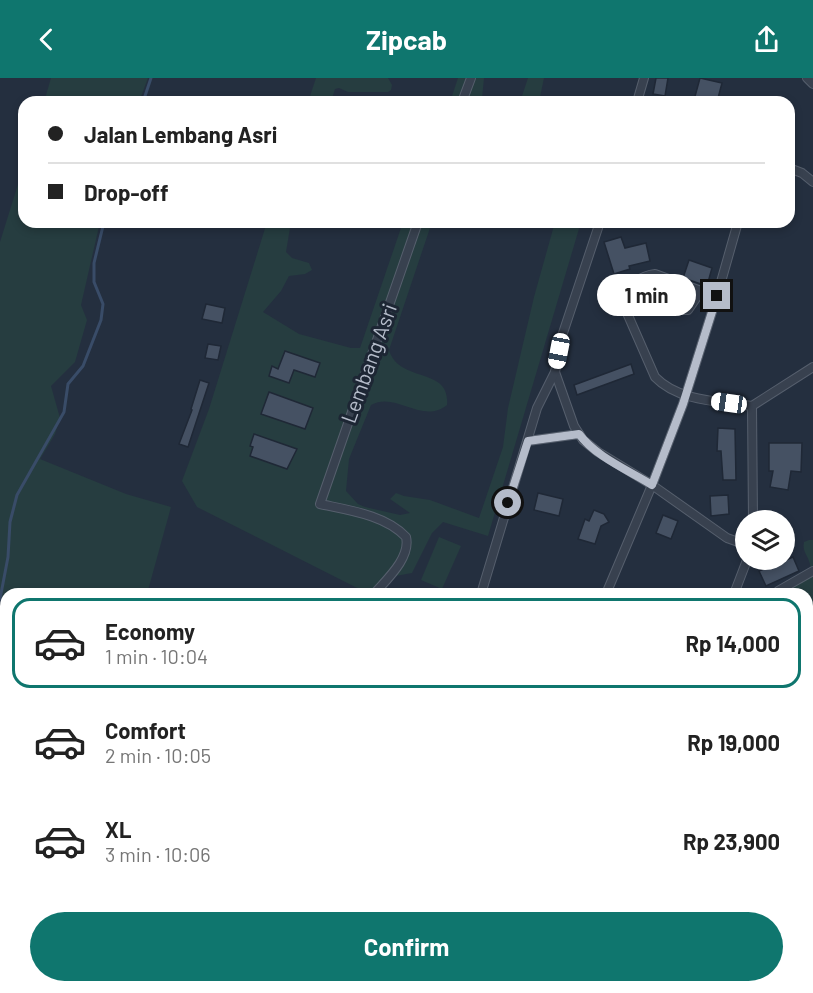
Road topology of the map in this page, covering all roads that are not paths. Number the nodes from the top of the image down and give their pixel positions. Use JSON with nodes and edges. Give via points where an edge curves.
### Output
{"nodes":[{"id":1,"x":471,"y":78,"type":"edge"},
{"id":2,"x":644,"y":78,"type":"edge"},
{"id":3,"x":807,"y":78,"type":"edge"},
{"id":4,"x":813,"y":84,"type":"edge"},
{"id":5,"x":464,"y":96,"type":"edge"},
{"id":6,"x":639,"y":96,"type":"edge"},
{"id":7,"x":795,"y":170,"type":"edge"},
{"id":8,"x":813,"y":182,"type":"edge"},
{"id":9,"x":416,"y":228,"type":"edge"},
{"id":10,"x":598,"y":228,"type":"edge"},
{"id":11,"x":736,"y":228,"type":"edge"},
{"id":12,"x":677,"y":282,"type":"dead end"},
{"id":13,"x":813,"y":367,"type":"edge"},
{"id":14,"x":555,"y":372,"type":"junction"},
{"id":15,"x":685,"y":396,"type":"junction"},
{"id":16,"x":752,"y":406,"type":"junction"},
{"id":17,"x":579,"y":434,"type":"junction"},
{"id":18,"x":528,"y":441,"type":"junction"},
{"id":19,"x":652,"y":485,"type":"junction"},
{"id":20,"x":753,"y":510,"type":"edge"},
{"id":21,"x":735,"y":542,"type":"edge"},
{"id":22,"x":743,"y":570,"type":"edge"},
{"id":23,"x":813,"y":571,"type":"edge"},
{"id":24,"x":379,"y":588,"type":"edge"},
{"id":25,"x":483,"y":588,"type":"edge"},
{"id":26,"x":609,"y":588,"type":"edge"},
{"id":27,"x":736,"y":588,"type":"edge"},
{"id":28,"x":783,"y":588,"type":"edge"}],
"edges":[{"from":1,"to":5,"type":"street"},
{"from":2,"to":6,"type":"street"},
{"from":3,"to":4,"type":"street"},
{"from":7,"to":8,"type":"street"},
{"from":9,"to":24,"type":"street","name":"Lembang Asri","via":[[320,504],[381,520],[406,537],[407,546],[397,567]]},
{"from":10,"to":14,"type":"street","via":[[568,316]]},
{"from":11,"to":15,"type":"street"},
{"from":12,"to":15,"type":"street","via":[[650,274],[624,290],[620,297],[655,377]]},
{"from":13,"to":16,"type":"street"},
{"from":14,"to":17,"type":"street"},
{"from":14,"to":18,"type":"street","via":[[537,408]]},
{"from":15,"to":16,"type":"street"},
{"from":15,"to":19,"type":"street"},
{"from":16,"to":20,"type":"street"},
{"from":17,"to":18,"type":"street"},
{"from":17,"to":19,"type":"street","via":[[598,452]]},
{"from":18,"to":25,"type":"street"},
{"from":19,"to":21,"type":"street"},
{"from":19,"to":26,"type":"street"},
{"from":22,"to":27,"type":"street"},
{"from":23,"to":28,"type":"street"}]}
